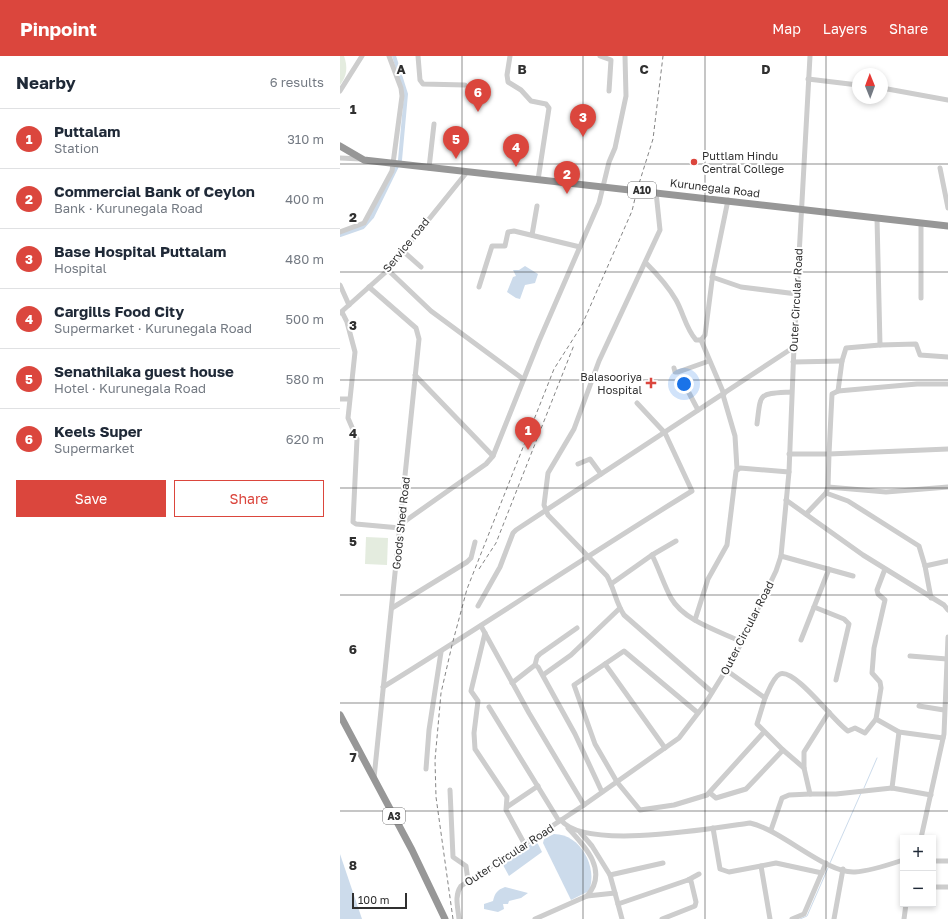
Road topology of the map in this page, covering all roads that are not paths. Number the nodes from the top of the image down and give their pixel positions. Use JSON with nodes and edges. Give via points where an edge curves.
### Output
{"nodes":[{"id":1,"x":362,"y":56,"type":"edge"},
{"id":2,"x":389,"y":56,"type":"edge"},
{"id":3,"x":418,"y":56,"type":"edge"},
{"id":4,"x":510,"y":56,"type":"edge"},
{"id":5,"x":600,"y":56,"type":"edge"},
{"id":6,"x":625,"y":56,"type":"edge"},
{"id":7,"x":810,"y":56,"type":"edge"},
{"id":8,"x":808,"y":80,"type":"junction"},
{"id":9,"x":852,"y":84,"type":"edge"},
{"id":10,"x":465,"y":85,"type":"dead end"},
{"id":11,"x":888,"y":89,"type":"edge"},
{"id":12,"x":340,"y":91,"type":"edge"},
{"id":13,"x":609,"y":91,"type":"dead end"},
{"id":14,"x":948,"y":100,"type":"edge"},
{"id":15,"x":434,"y":124,"type":"dead end"},
{"id":16,"x":340,"y":146,"type":"edge"},
{"id":17,"x":340,"y":158,"type":"edge"},
{"id":18,"x":364,"y":160,"type":"junction"},
{"id":19,"x":394,"y":163,"type":"junction"},
{"id":20,"x":429,"y":168,"type":"junction"},
{"id":21,"x":940,"y":168,"type":"dead end"},
{"id":22,"x":467,"y":172,"type":"junction"},
{"id":23,"x":538,"y":180,"type":"junction"},
{"id":24,"x":604,"y":186,"type":"junction"},
{"id":25,"x":656,"y":192,"type":"junction"},
{"id":26,"x":728,"y":200,"type":"junction"},
{"id":27,"x":537,"y":206,"type":"dead end"},
{"id":28,"x":948,"y":208,"type":"edge"},
{"id":29,"x":802,"y":209,"type":"junction"},
{"id":30,"x":877,"y":218,"type":"junction"},
{"id":31,"x":921,"y":223,"type":"junction"},
{"id":32,"x":948,"y":226,"type":"edge"},
{"id":33,"x":340,"y":232,"type":"edge"},
{"id":34,"x":532,"y":234,"type":"junction"},
{"id":35,"x":580,"y":247,"type":"junction"},
{"id":36,"x":403,"y":251,"type":"junction"},
{"id":37,"x":646,"y":263,"type":"junction"},
{"id":38,"x":420,"y":267,"type":"dead end"},
{"id":39,"x":388,"y":270,"type":"junction"},
{"id":40,"x":712,"y":277,"type":"junction"},
{"id":41,"x":340,"y":285,"type":"edge"},
{"id":42,"x":369,"y":287,"type":"junction"},
{"id":43,"x":479,"y":287,"type":"dead end"},
{"id":44,"x":797,"y":294,"type":"junction"},
{"id":45,"x":920,"y":298,"type":"dead end"},
{"id":46,"x":349,"y":305,"type":"junction"},
{"id":47,"x":341,"y":312,"type":"edge"},
{"id":48,"x":701,"y":340,"type":"junction"},
{"id":49,"x":880,"y":345,"type":"junction"},
{"id":50,"x":794,"y":347,"type":"junction"},
{"id":51,"x":948,"y":357,"type":"edge"},
{"id":52,"x":709,"y":361,"type":"junction"},
{"id":53,"x":842,"y":361,"type":"junction"},
{"id":54,"x":793,"y":362,"type":"junction"},
{"id":55,"x":674,"y":368,"type":"dead end"},
{"id":56,"x":415,"y":375,"type":"junction"},
{"id":57,"x":523,"y":380,"type":"junction"},
{"id":58,"x":948,"y":384,"type":"edge"},
{"id":59,"x":688,"y":391,"type":"dead end"},
{"id":60,"x":838,"y":391,"type":"junction"},
{"id":61,"x":791,"y":392,"type":"junction"},
{"id":62,"x":723,"y":394,"type":"junction"},
{"id":63,"x":340,"y":399,"type":"edge"},
{"id":64,"x":349,"y":400,"type":"junction"},
{"id":65,"x":637,"y":404,"type":"dead end"},
{"id":66,"x":698,"y":410,"type":"junction"},
{"id":67,"x":757,"y":424,"type":"dead end"},
{"id":68,"x":665,"y":433,"type":"junction"},
{"id":69,"x":948,"y":449,"type":"edge"},
{"id":70,"x":790,"y":454,"type":"junction"},
{"id":71,"x":829,"y":454,"type":"junction"},
{"id":72,"x":493,"y":456,"type":"junction"},
{"id":73,"x":578,"y":464,"type":"dead end"},
{"id":74,"x":737,"y":469,"type":"junction"},
{"id":75,"x":790,"y":472,"type":"junction"},
{"id":76,"x":601,"y":474,"type":"junction"},
{"id":77,"x":828,"y":487,"type":"junction"},
{"id":78,"x":948,"y":487,"type":"edge"},
{"id":79,"x":826,"y":493,"type":"junction"},
{"id":80,"x":786,"y":500,"type":"junction"},
{"id":81,"x":546,"y":511,"type":"junction"},
{"id":82,"x":806,"y":514,"type":"junction"},
{"id":83,"x":401,"y":526,"type":"junction"},
{"id":84,"x":676,"y":541,"type":"dead end"},
{"id":85,"x":475,"y":542,"type":"dead end"},
{"id":86,"x":588,"y":555,"type":"junction"},
{"id":87,"x":652,"y":555,"type":"junction"},
{"id":88,"x":781,"y":556,"type":"junction"},
{"id":89,"x":948,"y":561,"type":"edge"},
{"id":90,"x":925,"y":566,"type":"junction"},
{"id":91,"x":829,"y":569,"type":"junction"},
{"id":92,"x":885,"y":569,"type":"junction"},
{"id":93,"x":853,"y":576,"type":"dead end"},
{"id":94,"x":611,"y":584,"type":"junction"},
{"id":95,"x":931,"y":598,"type":"junction"},
{"id":96,"x":478,"y":606,"type":"dead end"},
{"id":97,"x":946,"y":606,"type":"edge"},
{"id":98,"x":814,"y":607,"type":"junction"},
{"id":99,"x":392,"y":608,"type":"junction"},
{"id":100,"x":620,"y":608,"type":"junction"},
{"id":101,"x":948,"y":610,"type":"edge"},
{"id":102,"x":695,"y":620,"type":"junction"},
{"id":103,"x":481,"y":626,"type":"junction"},
{"id":104,"x":577,"y":628,"type":"dead end"},
{"id":105,"x":485,"y":633,"type":"junction"},
{"id":106,"x":948,"y":637,"type":"edge"},
{"id":107,"x":801,"y":640,"type":"dead end"},
{"id":108,"x":742,"y":642,"type":"junction"},
{"id":109,"x":440,"y":652,"type":"junction"},
{"id":110,"x":910,"y":656,"type":"dead end"},
{"id":111,"x":947,"y":659,"type":"junction"},
{"id":112,"x":605,"y":664,"type":"junction"},
{"id":113,"x":535,"y":665,"type":"junction"},
{"id":114,"x":726,"y":670,"type":"junction"},
{"id":115,"x":543,"y":675,"type":"junction"},
{"id":116,"x":836,"y":680,"type":"dead end"},
{"id":117,"x":512,"y":683,"type":"junction"},
{"id":118,"x":383,"y":687,"type":"junction"},
{"id":119,"x":712,"y":692,"type":"junction"},
{"id":120,"x":765,"y":698,"type":"junction"},
{"id":121,"x":919,"y":706,"type":"dead end"},
{"id":122,"x":489,"y":707,"type":"dead end"},
{"id":123,"x":944,"y":710,"type":"junction"},
{"id":124,"x":829,"y":712,"type":"junction"},
{"id":125,"x":698,"y":713,"type":"junction"},
{"id":126,"x":340,"y":715,"type":"edge"},
{"id":127,"x":876,"y":719,"type":"junction"},
{"id":128,"x":764,"y":732,"type":"junction"},
{"id":129,"x":899,"y":732,"type":"junction"},
{"id":130,"x":945,"y":736,"type":"edge"},
{"id":131,"x":665,"y":748,"type":"junction"},
{"id":132,"x":783,"y":750,"type":"junction"},
{"id":133,"x":804,"y":768,"type":"junction"},
{"id":134,"x":426,"y":769,"type":"dead end"},
{"id":135,"x":374,"y":780,"type":"junction"},
{"id":136,"x":617,"y":782,"type":"junction"},
{"id":137,"x":538,"y":786,"type":"junction"},
{"id":138,"x":892,"y":788,"type":"junction"},
{"id":139,"x":450,"y":790,"type":"dead end"},
{"id":140,"x":602,"y":792,"type":"junction"},
{"id":141,"x":710,"y":793,"type":"junction"},
{"id":142,"x":810,"y":794,"type":"junction"},
{"id":143,"x":931,"y":795,"type":"junction"},
{"id":144,"x":584,"y":805,"type":"junction"},
{"id":145,"x":506,"y":807,"type":"junction"},
{"id":146,"x":561,"y":821,"type":"junction"},
{"id":147,"x":713,"y":828,"type":"junction"},
{"id":148,"x":771,"y":830,"type":"junction"},
{"id":149,"x":580,"y":831,"type":"junction"},
{"id":150,"x":922,"y":835,"type":"edge"},
{"id":151,"x":524,"y":843,"type":"junction"},
{"id":152,"x":900,"y":861,"type":"edge"},
{"id":153,"x":936,"y":861,"type":"edge"},
{"id":154,"x":948,"y":861,"type":"edge"},
{"id":155,"x":663,"y":863,"type":"dead end"},
{"id":156,"x":602,"y":864,"type":"junction"},
{"id":157,"x":829,"y":864,"type":"junction"},
{"id":158,"x":761,"y":866,"type":"junction"},
{"id":159,"x":843,"y":869,"type":"junction"},
{"id":160,"x":596,"y":871,"type":"junction"},
{"id":161,"x":822,"y":873,"type":"junction"},
{"id":162,"x":699,"y":874,"type":"dead end"},
{"id":163,"x":610,"y":875,"type":"junction"},
{"id":164,"x":688,"y":880,"type":"junction"},
{"id":165,"x":468,"y":881,"type":"junction"},
{"id":166,"x":936,"y":887,"type":"edge"},
{"id":167,"x":948,"y":887,"type":"edge"},
{"id":168,"x":615,"y":893,"type":"junction"},
{"id":169,"x":587,"y":896,"type":"junction"},
{"id":170,"x":618,"y":904,"type":"junction"},
{"id":171,"x":906,"y":907,"type":"edge"},
{"id":172,"x":445,"y":919,"type":"edge"},
{"id":173,"x":459,"y":919,"type":"edge"},
{"id":174,"x":536,"y":919,"type":"edge"},
{"id":175,"x":622,"y":919,"type":"edge"},
{"id":176,"x":662,"y":919,"type":"edge"},
{"id":177,"x":770,"y":919,"type":"edge"},
{"id":178,"x":792,"y":919,"type":"edge"},
{"id":179,"x":834,"y":919,"type":"edge"},
{"id":180,"x":904,"y":919,"type":"edge"}],
"edges":[{"from":1,"to":12,"type":"street"},
{"from":2,"to":19,"type":"street","via":[[402,88]]},
{"from":3,"to":10,"type":"street","via":[[420,80],[423,84]]},
{"from":4,"to":23,"type":"street","via":[[508,82],[521,90],[531,101],[546,104],[549,108]]},
{"from":5,"to":13,"type":"street","via":[[611,60]]},
{"from":6,"to":24,"type":"street","via":[[626,96]]},
{"from":7,"to":8,"type":"street","name":"Outer Circular Road"},
{"from":8,"to":9,"type":"street"},
{"from":8,"to":29,"type":"street","name":"Outer Circular Road"},
{"from":11,"to":14,"type":"street"},
{"from":15,"to":20,"type":"street"},
{"from":16,"to":18,"type":"highway","name":"Kurunegala Road","number":"A10"},
{"from":17,"to":18,"type":"street"},
{"from":18,"to":19,"type":"highway","name":"Kurunegala Road","number":"A10"},
{"from":19,"to":20,"type":"highway","name":"Kurunegala Road","number":"A10"},
{"from":19,"to":33,"type":"street","via":[[389,178],[364,223]]},
{"from":20,"to":22,"type":"highway","name":"Kurunegala Road","number":"A10"},
{"from":21,"to":28,"type":"street"},
{"from":22,"to":23,"type":"highway","name":"Kurunegala Road","number":"A10"},
{"from":22,"to":36,"type":"street","name":"Service road"},
{"from":23,"to":24,"type":"highway","name":"Kurunegala Road","number":"A10"},
{"from":24,"to":25,"type":"highway","name":"Kurunegala Road","number":"A10"},
{"from":24,"to":35,"type":"street"},
{"from":25,"to":26,"type":"highway","name":"Kurunegala Road","number":"A10"},
{"from":25,"to":37,"type":"street","via":[[660,230]]},
{"from":26,"to":29,"type":"highway","name":"Kurunegala Road","number":"A10"},
{"from":26,"to":40,"type":"street"},
{"from":27,"to":34,"type":"street"},
{"from":29,"to":30,"type":"highway","name":"Kurunegala Road","number":"A10"},
{"from":29,"to":44,"type":"street","name":"Outer Circular Road"},
{"from":30,"to":31,"type":"highway","name":"Kurunegala Road","number":"A10"},
{"from":30,"to":49,"type":"street"},
{"from":31,"to":32,"type":"highway","name":"Kurunegala Road","number":"A10"},
{"from":31,"to":45,"type":"street"},
{"from":34,"to":35,"type":"street"},
{"from":34,"to":43,"type":"street","via":[[510,232],[505,246],[492,246]]},
{"from":35,"to":57,"type":"street"},
{"from":36,"to":38,"type":"street"},
{"from":36,"to":39,"type":"street","name":"Service road"},
{"from":37,"to":48,"type":"street","via":[[661,277],[676,299],[691,334],[696,340]]},
{"from":37,"to":81,"type":"street","via":[[599,361],[574,429],[548,473]]},
{"from":39,"to":42,"type":"street","name":"Service road"},
{"from":39,"to":57,"type":"street","via":[[431,311]]},
{"from":40,"to":44,"type":"street","via":[[741,287]]},
{"from":40,"to":48,"type":"street","via":[[705,335]]},
{"from":41,"to":46,"type":"street"},
{"from":42,"to":46,"type":"street","name":"Service road"},
{"from":42,"to":56,"type":"street","name":"Goods Shed Road","via":[[416,328],[419,339]]},
{"from":44,"to":50,"type":"street","name":"Outer Circular Road"},
{"from":46,"to":47,"type":"street","name":"Service road"},
{"from":47,"to":64,"type":"street","via":[[347,322],[355,352]]},
{"from":48,"to":52,"type":"street"},
{"from":49,"to":51,"type":"street","via":[[916,344],[920,356]]},
{"from":49,"to":53,"type":"street","via":[[846,348]]},
{"from":50,"to":54,"type":"street","name":"Outer Circular Road"},
{"from":50,"to":62,"type":"street"},
{"from":52,"to":55,"type":"street","via":[[678,372],[675,372]]},
{"from":52,"to":62,"type":"street"},
{"from":53,"to":54,"type":"street"},
{"from":53,"to":60,"type":"street"},
{"from":54,"to":61,"type":"street","name":"Outer Circular Road"},
{"from":56,"to":72,"type":"street"},
{"from":56,"to":83,"type":"street","name":"Goods Shed Road"},
{"from":57,"to":72,"type":"street"},
{"from":58,"to":60,"type":"street"},
{"from":59,"to":66,"type":"street"},
{"from":60,"to":71,"type":"street","via":[[832,394]]},
{"from":61,"to":67,"type":"street","via":[[766,393],[760,399]]},
{"from":61,"to":70,"type":"street","name":"Outer Circular Road"},
{"from":62,"to":66,"type":"street"},
{"from":62,"to":74,"type":"street","via":[[735,436]]},
{"from":63,"to":64,"type":"street"},
{"from":64,"to":83,"type":"street","via":[[348,418],[357,439],[353,522]]},
{"from":65,"to":68,"type":"street"},
{"from":66,"to":68,"type":"street"},
{"from":68,"to":76,"type":"street"},
{"from":68,"to":86,"type":"street","via":[[692,491]]},
{"from":69,"to":71,"type":"street"},
{"from":70,"to":71,"type":"street"},
{"from":70,"to":75,"type":"street","name":"Outer Circular Road"},
{"from":71,"to":77,"type":"street"},
{"from":72,"to":83,"type":"street","via":[[486,464]]},
{"from":73,"to":76,"type":"street","via":[[590,459]]},
{"from":74,"to":75,"type":"street"},
{"from":74,"to":102,"type":"street","via":[[727,545],[708,579]]},
{"from":75,"to":80,"type":"street","name":"Outer Circular Road"},
{"from":76,"to":81,"type":"street"},
{"from":77,"to":78,"type":"street","via":[[886,492]]},
{"from":77,"to":79,"type":"street"},
{"from":79,"to":82,"type":"street"},
{"from":79,"to":90,"type":"street","via":[[848,501],[919,546]]},
{"from":80,"to":82,"type":"street"},
{"from":80,"to":88,"type":"street","name":"Outer Circular Road"},
{"from":81,"to":86,"type":"street"},
{"from":81,"to":96,"type":"street","via":[[513,533],[500,567]]},
{"from":82,"to":92,"type":"street"},
{"from":83,"to":99,"type":"street","name":"Goods Shed Road"},
{"from":84,"to":87,"type":"street"},
{"from":85,"to":99,"type":"street","via":[[471,558],[467,562]]},
{"from":86,"to":94,"type":"street"},
{"from":86,"to":103,"type":"street"},
{"from":87,"to":94,"type":"street"},
{"from":87,"to":102,"type":"street","via":[[672,599],[682,611]]},
{"from":88,"to":91,"type":"street"},
{"from":88,"to":108,"type":"street","name":"Outer Circular Road"},
{"from":89,"to":90,"type":"street"},
{"from":90,"to":95,"type":"street"},
{"from":91,"to":93,"type":"street"},
{"from":91,"to":98,"type":"street"},
{"from":92,"to":95,"type":"street"},
{"from":92,"to":127,"type":"street","via":[[877,590],[885,600],[874,648],[872,673],[880,682],[881,688]]},
{"from":94,"to":100,"type":"street"},
{"from":95,"to":97,"type":"street"},
{"from":97,"to":101,"type":"street"},
{"from":98,"to":107,"type":"street"},
{"from":98,"to":116,"type":"street","via":[[844,619],[849,624]]},
{"from":99,"to":118,"type":"street","name":"Goods Shed Road"},
{"from":100,"to":115,"type":"street","via":[[571,655]]},
{"from":100,"to":119,"type":"street","via":[[624,615]]},
{"from":102,"to":108,"type":"street"},
{"from":103,"to":105,"type":"street"},
{"from":103,"to":109,"type":"street"},
{"from":104,"to":113,"type":"street","via":[[540,654]]},
{"from":105,"to":117,"type":"street"},
{"from":105,"to":145,"type":"street","via":[[471,692],[478,701],[474,745],[507,797]]},
{"from":106,"to":111,"type":"street"},
{"from":108,"to":114,"type":"street","name":"Outer Circular Road"},
{"from":109,"to":118,"type":"street"},
{"from":109,"to":134,"type":"street"},
{"from":110,"to":111,"type":"street"},
{"from":111,"to":123,"type":"street"},
{"from":112,"to":125,"type":"street","via":[[622,652],[627,652]]},
{"from":112,"to":131,"type":"street"},
{"from":112,"to":136,"type":"street","via":[[574,687],[595,744]]},
{"from":113,"to":115,"type":"street"},
{"from":113,"to":117,"type":"street"},
{"from":114,"to":119,"type":"street","name":"Outer Circular Road"},
{"from":114,"to":120,"type":"street"},
{"from":115,"to":140,"type":"street","via":[[575,734]]},
{"from":117,"to":144,"type":"street"},
{"from":118,"to":135,"type":"street","name":"Goods Shed Road"},
{"from":119,"to":125,"type":"street","name":"Outer Circular Road"},
{"from":120,"to":124,"type":"street","via":[[777,676],[785,674]]},
{"from":120,"to":128,"type":"street","via":[[757,721]]},
{"from":121,"to":123,"type":"street"},
{"from":122,"to":137,"type":"street"},
{"from":123,"to":130,"type":"street"},
{"from":124,"to":127,"type":"street","via":[[848,732],[855,728],[865,733]]},
{"from":124,"to":133,"type":"street","via":[[804,752]]},
{"from":125,"to":131,"type":"street","name":"Outer Circular Road","via":[[679,738]]},
{"from":126,"to":135,"type":"highway","number":"A3"},
{"from":127,"to":129,"type":"street"},
{"from":128,"to":132,"type":"street"},
{"from":128,"to":141,"type":"street"},
{"from":129,"to":130,"type":"street"},
{"from":129,"to":138,"type":"street"},
{"from":130,"to":143,"type":"street"},
{"from":131,"to":136,"type":"street","name":"Outer Circular Road"},
{"from":132,"to":133,"type":"street"},
{"from":132,"to":141,"type":"street","via":[[746,789],[716,798]]},
{"from":133,"to":142,"type":"street"},
{"from":135,"to":172,"type":"highway","number":"A3"},
{"from":136,"to":140,"type":"street","name":"Outer Circular Road"},
{"from":136,"to":141,"type":"street","via":[[640,810],[674,805]]},
{"from":137,"to":145,"type":"street"},
{"from":137,"to":146,"type":"street"},
{"from":138,"to":142,"type":"street"},
{"from":138,"to":143,"type":"street"},
{"from":139,"to":165,"type":"street","via":[[453,857],[466,866]]},
{"from":140,"to":144,"type":"street","name":"Outer Circular Road"},
{"from":142,"to":148,"type":"street","via":[[782,798]]},
{"from":143,"to":150,"type":"street"},
{"from":144,"to":146,"type":"street","name":"Outer Circular Road"},
{"from":145,"to":151,"type":"street"},
{"from":146,"to":149,"type":"street"},
{"from":146,"to":151,"type":"street","name":"Outer Circular Road"},
{"from":146,"to":160,"type":"street","via":[[593,857]]},
{"from":147,"to":148,"type":"street","via":[[750,823]]},
{"from":147,"to":149,"type":"street","via":[[640,836]]},
{"from":147,"to":158,"type":"street","via":[[720,869],[729,872]]},
{"from":148,"to":157,"type":"street"},
{"from":149,"to":156,"type":"street"},
{"from":151,"to":165,"type":"street","name":"Outer Circular Road"},
{"from":152,"to":159,"type":"street","via":[[884,867],[854,872]]},
{"from":153,"to":154,"type":"street"},
{"from":155,"to":163,"type":"street"},
{"from":156,"to":160,"type":"street"},
{"from":156,"to":163,"type":"street"},
{"from":157,"to":159,"type":"street"},
{"from":157,"to":161,"type":"street"},
{"from":158,"to":161,"type":"street","via":[[776,863]]},
{"from":158,"to":177,"type":"street"},
{"from":159,"to":179,"type":"street"},
{"from":160,"to":169,"type":"street","via":[[593,890]]},
{"from":161,"to":178,"type":"street","via":[[804,914]]},
{"from":162,"to":164,"type":"street"},
{"from":163,"to":168,"type":"street"},
{"from":164,"to":170,"type":"street"},
{"from":164,"to":176,"type":"street","via":[[691,881],[695,906]]},
{"from":165,"to":173,"type":"street","name":"Outer Circular Road","via":[[457,892]]},
{"from":166,"to":167,"type":"street"},
{"from":168,"to":169,"type":"street"},
{"from":168,"to":170,"type":"street"},
{"from":169,"to":174,"type":"street"},
{"from":170,"to":175,"type":"street"},
{"from":171,"to":180,"type":"street"}]}
